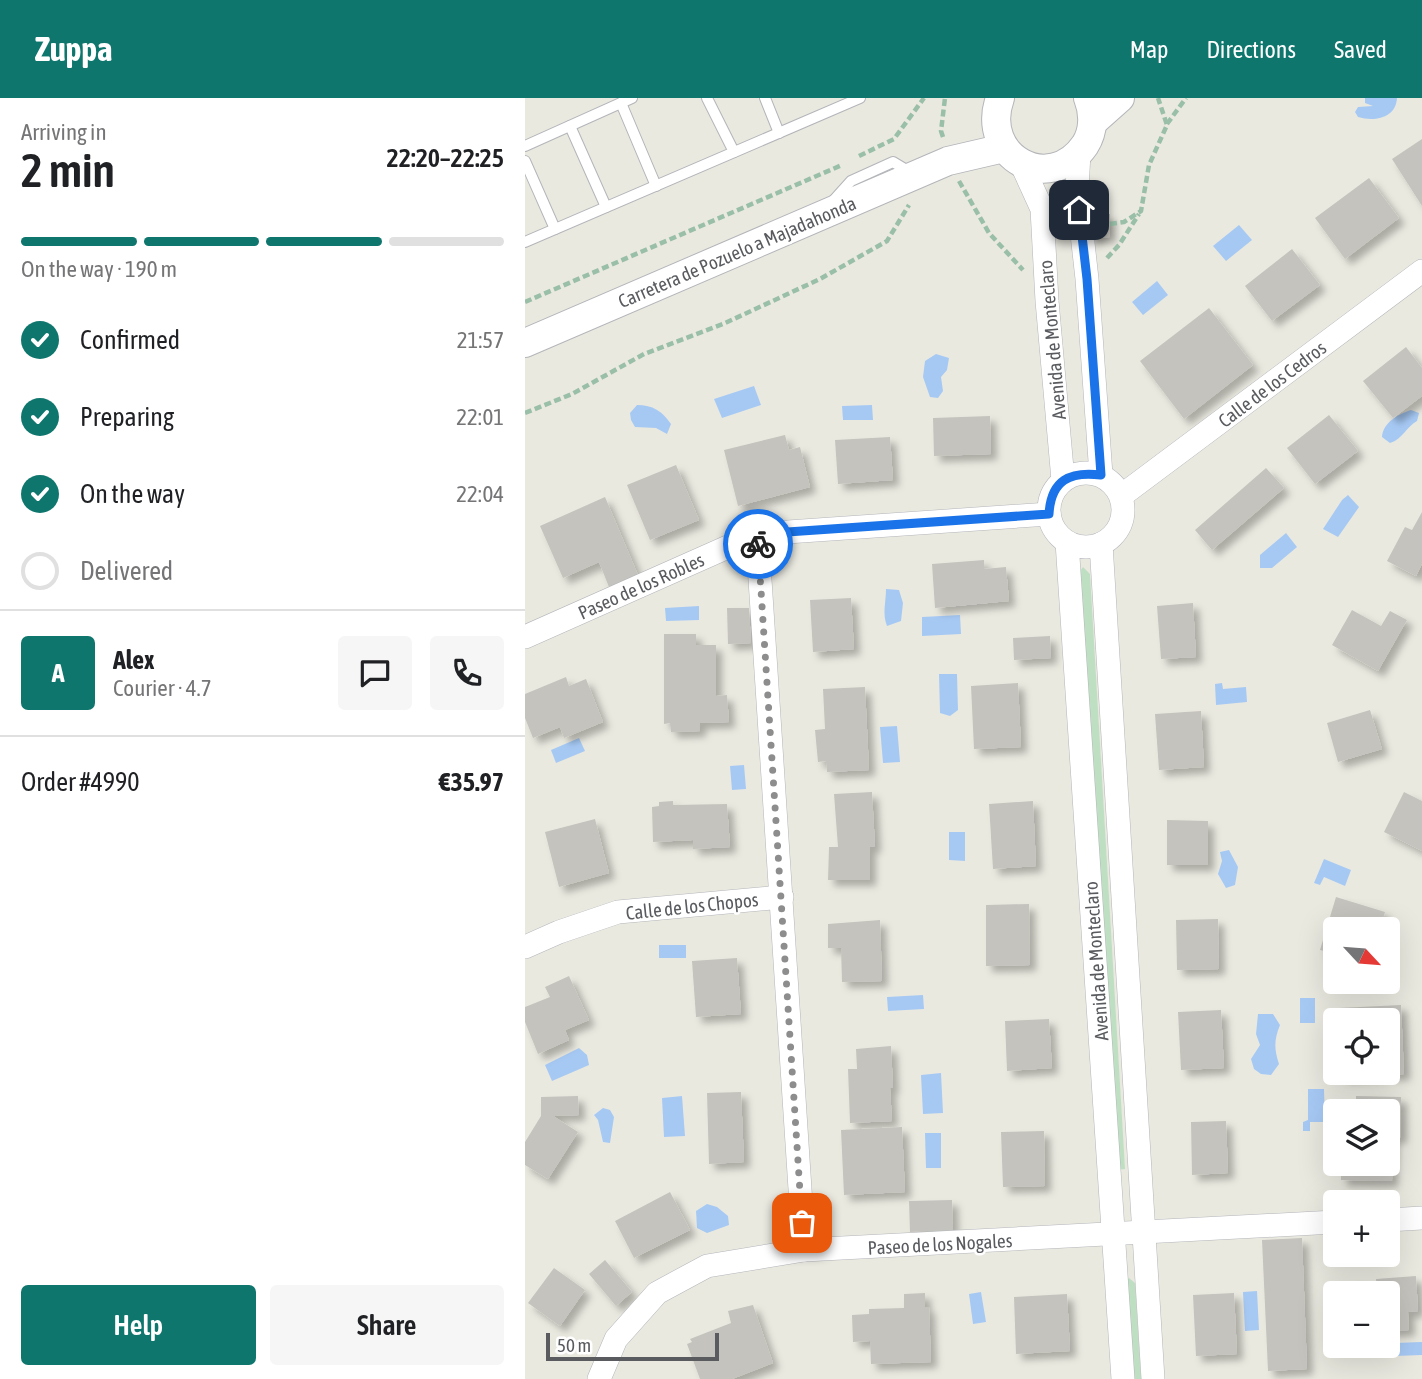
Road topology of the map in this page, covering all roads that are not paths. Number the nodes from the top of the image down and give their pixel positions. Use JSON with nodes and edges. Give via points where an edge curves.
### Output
{"nodes":[{"id":1,"x":632,"y":98,"type":"edge"},
{"id":2,"x":707,"y":98,"type":"edge"},
{"id":3,"x":765,"y":98,"type":"edge"},
{"id":4,"x":860,"y":98,"type":"edge"},
{"id":5,"x":1120,"y":98,"type":"edge"},
{"id":6,"x":837,"y":102,"type":"edge"},
{"id":7,"x":621,"y":103,"type":"junction"},
{"id":8,"x":997,"y":105,"type":"edge"},
{"id":9,"x":1090,"y":110,"type":"edge"},
{"id":10,"x":570,"y":126,"type":"junction"},
{"id":11,"x":779,"y":133,"type":"junction"},
{"id":12,"x":525,"y":146,"type":"edge"},
{"id":13,"x":734,"y":152,"type":"junction"},
{"id":14,"x":1079,"y":153,"type":"junction"},
{"id":15,"x":1012,"y":156,"type":"junction"},
{"id":16,"x":525,"y":161,"type":"edge"},
{"id":17,"x":948,"y":161,"type":"junction"},
{"id":18,"x":656,"y":186,"type":"junction"},
{"id":19,"x":606,"y":207,"type":"junction"},
{"id":20,"x":555,"y":229,"type":"junction"},
{"id":21,"x":525,"y":242,"type":"edge"},
{"id":22,"x":1422,"y":271,"type":"edge"},
{"id":23,"x":525,"y":343,"type":"edge"},
{"id":24,"x":1101,"y":475,"type":"junction"},
{"id":25,"x":1063,"y":480,"type":"junction"},
{"id":26,"x":1121,"y":496,"type":"junction"},
{"id":27,"x":1049,"y":514,"type":"junction"},
{"id":28,"x":757,"y":534,"type":"junction"},
{"id":29,"x":1067,"y":542,"type":"junction"},
{"id":30,"x":1101,"y":544,"type":"junction"},
{"id":31,"x":525,"y":637,"type":"edge"},
{"id":32,"x":782,"y":897,"type":"junction"},
{"id":33,"x":525,"y":947,"type":"edge"},
{"id":34,"x":1422,"y":1218,"type":"edge"},
{"id":35,"x":1400,"y":1219,"type":"edge"},
{"id":36,"x":1323,"y":1223,"type":"edge"},
{"id":37,"x":1144,"y":1233,"type":"junction"},
{"id":38,"x":1114,"y":1235,"type":"junction"},
{"id":39,"x":804,"y":1251,"type":"junction"},
{"id":40,"x":599,"y":1379,"type":"edge"},
{"id":41,"x":1123,"y":1379,"type":"edge"},
{"id":42,"x":1153,"y":1379,"type":"edge"}],
"edges":[{"from":1,"to":7,"type":"lane"},
{"from":2,"to":13,"type":"lane"},
{"from":3,"to":11,"type":"lane"},
{"from":4,"to":6,"type":"lane"},
{"from":5,"to":9,"type":"street"},
{"from":6,"to":11,"type":"lane"},
{"from":7,"to":10,"type":"lane"},
{"from":7,"to":18,"type":"lane"},
{"from":8,"to":15,"type":"street","via":[[996,131]]},
{"from":8,"to":17,"type":"street","name":"Carretera de Pozuelo a Majadahonda"},
{"from":9,"to":14,"type":"street","via":[[1089,139]]},
{"from":10,"to":12,"type":"lane"},
{"from":10,"to":19,"type":"lane"},
{"from":11,"to":13,"type":"lane"},
{"from":13,"to":18,"type":"lane"},
{"from":14,"to":15,"type":"street","name":"Carretera de Pozuelo a Majadahonda","via":[[1058,166],[1033,167]]},
{"from":14,"to":24,"type":"street","name":"Avenida de Monteclaro","via":[[1077,189]]},
{"from":15,"to":17,"type":"street","name":"Carretera de Pozuelo a Majadahonda"},
{"from":15,"to":25,"type":"street","name":"Avenida de Monteclaro","via":[[1042,209]]},
{"from":16,"to":20,"type":"lane"},
{"from":17,"to":23,"type":"street","name":"Carretera de Pozuelo a Majadahonda"},
{"from":18,"to":19,"type":"lane"},
{"from":19,"to":20,"type":"lane"},
{"from":20,"to":21,"type":"lane"},
{"from":22,"to":26,"type":"street","name":"Calle de los Cedros"},
{"from":24,"to":25,"type":"street","via":[[1081,472]]},
{"from":24,"to":26,"type":"street"},
{"from":25,"to":27,"type":"street","via":[[1050,501]]},
{"from":26,"to":30,"type":"street","via":[[1124,515],[1116,533]]},
{"from":27,"to":28,"type":"street","name":"Paseo de los Robles"},
{"from":27,"to":29,"type":"street","via":[[1055,530]]},
{"from":28,"to":31,"type":"street","name":"Paseo de los Robles"},
{"from":28,"to":32,"type":"street"},
{"from":29,"to":30,"type":"street","via":[[1078,547]]},
{"from":29,"to":38,"type":"street","name":"Avenida de Monteclaro"},
{"from":30,"to":37,"type":"street","name":"Avenida de Monteclaro"},
{"from":32,"to":33,"type":"street","name":"Calle de los Chopos","via":[[618,912]]},
{"from":32,"to":39,"type":"street"},
{"from":34,"to":35,"type":"street"},
{"from":36,"to":37,"type":"street","name":"Paseo de los Nogales"},
{"from":37,"to":38,"type":"street","name":"Paseo de los Nogales"},
{"from":37,"to":42,"type":"street","name":"Avenida de Monteclaro"},
{"from":38,"to":39,"type":"street","name":"Paseo de los Nogales"},
{"from":38,"to":41,"type":"street","name":"Avenida de Monteclaro"},
{"from":39,"to":40,"type":"street","name":"Paseo de los Nogales","via":[[707,1266],[657,1293],[616,1339]]}]}
